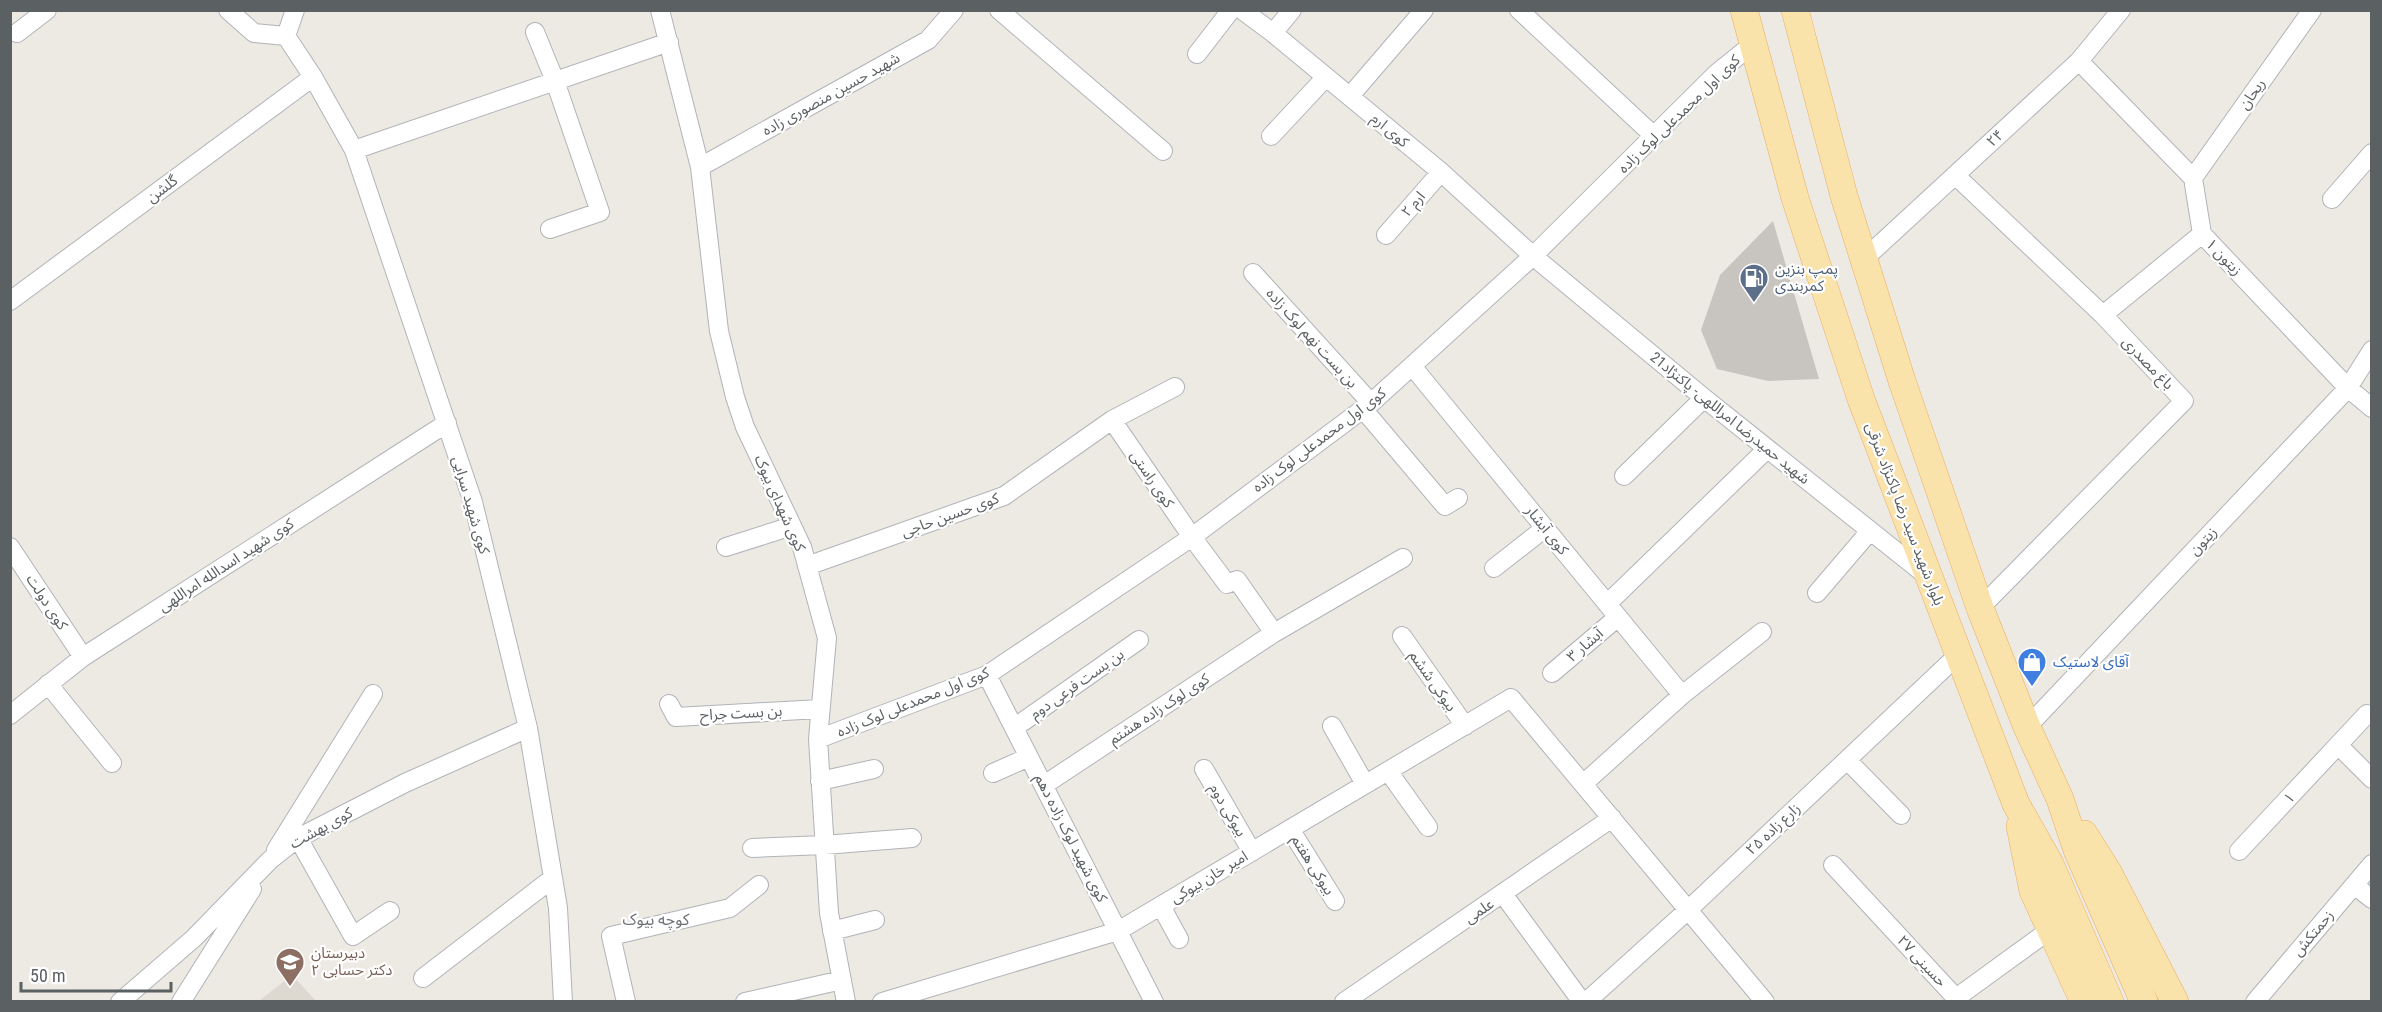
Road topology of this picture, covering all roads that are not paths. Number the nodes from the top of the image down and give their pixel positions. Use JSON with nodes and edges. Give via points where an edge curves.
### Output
{"nodes":[{"id":1,"x":47,"y":10,"type":"edge"},
{"id":2,"x":228,"y":10,"type":"edge"},
{"id":3,"x":295,"y":10,"type":"edge"},
{"id":4,"x":660,"y":10,"type":"edge"},
{"id":5,"x":954,"y":10,"type":"edge"},
{"id":6,"x":999,"y":10,"type":"edge"},
{"id":7,"x":1231,"y":10,"type":"edge"},
{"id":8,"x":1242,"y":10,"type":"edge"},
{"id":9,"x":1292,"y":10,"type":"edge"},
{"id":10,"x":1424,"y":10,"type":"edge"},
{"id":11,"x":1519,"y":10,"type":"edge"},
{"id":12,"x":1744,"y":10,"type":"edge"},
{"id":13,"x":1795,"y":10,"type":"edge"},
{"id":14,"x":2121,"y":10,"type":"edge"},
{"id":15,"x":2312,"y":10,"type":"edge"},
{"id":16,"x":535,"y":32,"type":"dead end"},
{"id":17,"x":17,"y":33,"type":"dead end"},
{"id":18,"x":1273,"y":33,"type":"junction"},
{"id":19,"x":286,"y":36,"type":"junction"},
{"id":20,"x":669,"y":42,"type":"junction"},
{"id":21,"x":1753,"y":44,"type":"junction"},
{"id":22,"x":1197,"y":54,"type":"dead end"},
{"id":23,"x":2079,"y":61,"type":"junction"},
{"id":24,"x":313,"y":77,"type":"junction"},
{"id":25,"x":1326,"y":77,"type":"junction"},
{"id":26,"x":555,"y":81,"type":"junction"},
{"id":27,"x":1350,"y":96,"type":"junction"},
{"id":28,"x":1271,"y":136,"type":"dead end"},
{"id":29,"x":1654,"y":136,"type":"junction"},
{"id":30,"x":354,"y":150,"type":"junction"},
{"id":31,"x":1163,"y":151,"type":"dead end"},
{"id":32,"x":2372,"y":153,"type":"edge"},
{"id":33,"x":700,"y":167,"type":"junction"},
{"id":34,"x":1441,"y":172,"type":"junction"},
{"id":35,"x":1955,"y":175,"type":"junction"},
{"id":36,"x":2193,"y":178,"type":"junction"},
{"id":37,"x":2332,"y":199,"type":"dead end"},
{"id":38,"x":549,"y":229,"type":"dead end"},
{"id":39,"x":2202,"y":234,"type":"junction"},
{"id":40,"x":1386,"y":235,"type":"dead end"},
{"id":41,"x":1533,"y":256,"type":"junction"},
{"id":42,"x":1864,"y":259,"type":"junction"},
{"id":43,"x":1253,"y":273,"type":"dead end"},
{"id":44,"x":10,"y":301,"type":"edge"},
{"id":45,"x":2103,"y":315,"type":"junction"},
{"id":46,"x":2372,"y":350,"type":"edge"},
{"id":47,"x":1412,"y":366,"type":"junction"},
{"id":48,"x":1175,"y":387,"type":"dead end"},
{"id":49,"x":2348,"y":388,"type":"junction"},
{"id":50,"x":1704,"y":398,"type":"junction"},
{"id":51,"x":1367,"y":406,"type":"junction"},
{"id":52,"x":2372,"y":408,"type":"edge"},
{"id":53,"x":1112,"y":420,"type":"junction"},
{"id":54,"x":447,"y":423,"type":"junction"},
{"id":55,"x":1767,"y":449,"type":"junction"},
{"id":56,"x":1623,"y":476,"type":"dead end"},
{"id":57,"x":1458,"y":498,"type":"dead end"},
{"id":58,"x":792,"y":526,"type":"junction"},
{"id":59,"x":1545,"y":528,"type":"junction"},
{"id":60,"x":1870,"y":531,"type":"junction"},
{"id":61,"x":1192,"y":537,"type":"junction"},
{"id":62,"x":10,"y":547,"type":"edge"},
{"id":63,"x":726,"y":547,"type":"dead end"},
{"id":64,"x":1403,"y":558,"type":"dead end"},
{"id":65,"x":807,"y":566,"type":"junction"},
{"id":66,"x":1494,"y":568,"type":"dead end"},
{"id":67,"x":1930,"y":578,"type":"junction"},
{"id":68,"x":1817,"y":593,"type":"dead end"},
{"id":69,"x":1980,"y":608,"type":"junction"},
{"id":70,"x":1612,"y":610,"type":"junction"},
{"id":71,"x":1762,"y":632,"type":"dead end"},
{"id":72,"x":1274,"y":633,"type":"junction"},
{"id":73,"x":1402,"y":636,"type":"dead end"},
{"id":74,"x":1139,"y":640,"type":"dead end"},
{"id":75,"x":1959,"y":654,"type":"junction"},
{"id":76,"x":83,"y":657,"type":"junction"},
{"id":77,"x":1552,"y":673,"type":"dead end"},
{"id":78,"x":987,"y":675,"type":"junction"},
{"id":79,"x":48,"y":684,"type":"junction"},
{"id":80,"x":373,"y":694,"type":"dead end"},
{"id":81,"x":1682,"y":695,"type":"junction"},
{"id":82,"x":669,"y":704,"type":"dead end"},
{"id":83,"x":820,"y":709,"type":"junction"},
{"id":84,"x":2367,"y":714,"type":"dead end"},
{"id":85,"x":10,"y":715,"type":"edge"},
{"id":86,"x":1332,"y":726,"type":"dead end"},
{"id":87,"x":1465,"y":726,"type":"junction"},
{"id":88,"x":2027,"y":727,"type":"junction"},
{"id":89,"x":528,"y":728,"type":"junction"},
{"id":90,"x":1014,"y":728,"type":"junction"},
{"id":91,"x":818,"y":739,"type":"junction"},
{"id":92,"x":2338,"y":745,"type":"junction"},
{"id":93,"x":1029,"y":757,"type":"junction"},
{"id":94,"x":1847,"y":760,"type":"junction"},
{"id":95,"x":112,"y":763,"type":"dead end"},
{"id":96,"x":874,"y":769,"type":"dead end"},
{"id":97,"x":1204,"y":769,"type":"dead end"},
{"id":98,"x":1388,"y":771,"type":"junction"},
{"id":99,"x":993,"y":773,"type":"dead end"},
{"id":100,"x":2372,"y":779,"type":"edge"},
{"id":101,"x":820,"y":782,"type":"junction"},
{"id":102,"x":1365,"y":784,"type":"junction"},
{"id":103,"x":1583,"y":784,"type":"junction"},
{"id":104,"x":1044,"y":786,"type":"junction"},
{"id":105,"x":2054,"y":787,"type":"junction"},
{"id":106,"x":2014,"y":798,"type":"junction"},
{"id":107,"x":1901,"y":815,"type":"dead end"},
{"id":108,"x":1612,"y":818,"type":"junction"},
{"id":109,"x":1428,"y":827,"type":"dead end"},
{"id":110,"x":1290,"y":829,"type":"junction"},
{"id":111,"x":298,"y":838,"type":"junction"},
{"id":112,"x":912,"y":838,"type":"dead end"},
{"id":113,"x":824,"y":845,"type":"junction"},
{"id":114,"x":752,"y":848,"type":"dead end"},
{"id":115,"x":2240,"y":851,"type":"dead end"},
{"id":116,"x":1252,"y":852,"type":"junction"},
{"id":117,"x":270,"y":860,"type":"junction"},
{"id":118,"x":2372,"y":864,"type":"edge"},
{"id":119,"x":1833,"y":865,"type":"dead end"},
{"id":120,"x":553,"y":878,"type":"junction"},
{"id":121,"x":759,"y":885,"type":"dead end"},
{"id":122,"x":2354,"y":885,"type":"junction"},
{"id":123,"x":1503,"y":894,"type":"junction"},
{"id":124,"x":2372,"y":900,"type":"edge"},
{"id":125,"x":1335,"y":901,"type":"dead end"},
{"id":126,"x":1161,"y":906,"type":"junction"},
{"id":127,"x":1688,"y":910,"type":"junction"},
{"id":128,"x":390,"y":911,"type":"dead end"},
{"id":129,"x":875,"y":920,"type":"dead end"},
{"id":130,"x":2051,"y":929,"type":"junction"},
{"id":131,"x":832,"y":931,"type":"junction"},
{"id":132,"x":1118,"y":931,"type":"junction"},
{"id":133,"x":1179,"y":939,"type":"dead end"},
{"id":134,"x":423,"y":978,"type":"dead end"},
{"id":135,"x":842,"y":980,"type":"junction"},
{"id":136,"x":2259,"y":1000,"type":"edge"},
{"id":137,"x":120,"y":1002,"type":"edge"},
{"id":138,"x":181,"y":1002,"type":"edge"},
{"id":139,"x":563,"y":1002,"type":"edge"},
{"id":140,"x":626,"y":1002,"type":"edge"},
{"id":141,"x":744,"y":1002,"type":"edge"},
{"id":142,"x":846,"y":1002,"type":"edge"},
{"id":143,"x":882,"y":1002,"type":"edge"},
{"id":144,"x":1154,"y":1002,"type":"edge"},
{"id":145,"x":1344,"y":1002,"type":"edge"},
{"id":146,"x":1584,"y":1002,"type":"edge"},
{"id":147,"x":1765,"y":1002,"type":"edge"},
{"id":148,"x":2084,"y":1002,"type":"edge"},
{"id":149,"x":2110,"y":1002,"type":"edge"},
{"id":150,"x":2144,"y":1002,"type":"edge"},
{"id":151,"x":2175,"y":1002,"type":"edge"}],
"edges":[{"from":1,"to":17,"type":"street"},
{"from":2,"to":19,"type":"street","via":[[254,33]]},
{"from":3,"to":19,"type":"street"},
{"from":4,"to":20,"type":"street","name":"کوی شهدای بیوک"},
{"from":5,"to":33,"type":"street","name":"شهید حسین منصوری زاده","via":[[928,40]]},
{"from":6,"to":31,"type":"street"},
{"from":7,"to":22,"type":"street"},
{"from":8,"to":18,"type":"street","name":"کوی ارم"},
{"from":9,"to":18,"type":"street"},
{"from":10,"to":27,"type":"street"},
{"from":11,"to":29,"type":"street"},
{"from":12,"to":21,"type":"main road","name":"بلوار شهید سید رضا پاکنژاد شرقی"},
{"from":13,"to":42,"type":"main road"},
{"from":14,"to":23,"type":"street","name":"۲۴"},
{"from":15,"to":36,"type":"street","name":"ریحان"},
{"from":16,"to":26,"type":"street"},
{"from":18,"to":25,"type":"street","name":"کوی ارم"},
{"from":19,"to":24,"type":"street","name":"کوی شهید سرایی"},
{"from":20,"to":26,"type":"street"},
{"from":20,"to":33,"type":"street","name":"کوی شهدای بیوک"},
{"from":21,"to":29,"type":"street","name":"کوی اول محمدعلی لوک زاده","via":[[1717,73]]},
{"from":21,"to":67,"type":"main road","name":"بلوار شهید سید رضا پاکنژاد شرقی","via":[[1797,205],[1861,399]]},
{"from":23,"to":35,"type":"street","name":"۲۴"},
{"from":23,"to":36,"type":"street"},
{"from":24,"to":30,"type":"street","name":"کوی شهید سرایی"},
{"from":24,"to":44,"type":"street","name":"گلشن"},
{"from":25,"to":27,"type":"street","name":"کوی ارم"},
{"from":25,"to":28,"type":"street"},
{"from":26,"to":30,"type":"street"},
{"from":26,"to":38,"type":"street","via":[[600,212]]},
{"from":27,"to":34,"type":"street","name":"کوی ارم"},
{"from":29,"to":41,"type":"street","name":"کوی اول محمدعلی لوک زاده"},
{"from":30,"to":54,"type":"street","name":"کوی شهید سرایی"},
{"from":32,"to":37,"type":"street"},
{"from":33,"to":58,"type":"street","name":"کوی شهدای بیوک","via":[[719,331],[735,397],[745,428]]},
{"from":34,"to":40,"type":"street","name":"ارم ۲"},
{"from":34,"to":41,"type":"street","name":"کوی ارم"},
{"from":35,"to":42,"type":"street","name":"۲۴"},
{"from":35,"to":45,"type":"street","name":"باغ مصدری"},
{"from":36,"to":39,"type":"street","name":"زیتون ۱"},
{"from":39,"to":45,"type":"street"},
{"from":39,"to":49,"type":"street","name":"زیتون ۱"},
{"from":41,"to":47,"type":"street","name":"کوی اول محمدعلی لوک زاده"},
{"from":41,"to":50,"type":"street","name":"شهید حمیدرضا امراللهی- پاکنژاد21"},
{"from":42,"to":69,"type":"main road"},
{"from":43,"to":51,"type":"street","name":"بن بست نهم لوک زاده"},
{"from":45,"to":69,"type":"street","name":"باغ مصدری","via":[[2184,401]]},
{"from":46,"to":49,"type":"street","name":"زیتون"},
{"from":47,"to":51,"type":"street","name":"کوی اول محمدعلی لوک زاده"},
{"from":47,"to":59,"type":"street","name":"کوی آبشار"},
{"from":48,"to":53,"type":"street","name":"کوی حسین حاجی"},
{"from":49,"to":52,"type":"street","name":"زیتون ۱"},
{"from":49,"to":88,"type":"street","name":"زیتون"},
{"from":50,"to":55,"type":"street","name":"شهید حمیدرضا امراللهی- پاکنژاد21"},
{"from":50,"to":56,"type":"street"},
{"from":51,"to":57,"type":"street","name":"بن بست نهم لوک زاده","via":[[1445,506]]},
{"from":51,"to":61,"type":"street","name":"کوی اول محمدعلی لوک زاده"},
{"from":53,"to":61,"type":"street","name":"کوی راستی"},
{"from":53,"to":65,"type":"street","name":"کوی حسین حاجی","via":[[1004,496]]},
{"from":54,"to":76,"type":"street","name":"کوی شهید اسدالله امراللهی"},
{"from":54,"to":89,"type":"street","name":"کوی شهید سرایی","via":[[473,502]]},
{"from":55,"to":60,"type":"street","name":"شهید حمیدرضا امراللهی- پاکنژاد21"},
{"from":55,"to":70,"type":"street","name":"آبشار ۳"},
{"from":58,"to":63,"type":"street"},
{"from":58,"to":65,"type":"street","name":"کوی شهدای بیوک"},
{"from":59,"to":66,"type":"street"},
{"from":59,"to":70,"type":"street","name":"کوی آبشار"},
{"from":60,"to":67,"type":"street","name":"شهید حمیدرضا امراللهی- پاکنژاد21"},
{"from":60,"to":68,"type":"street"},
{"from":61,"to":72,"type":"street","via":[[1227,584],[1237,580]]},
{"from":61,"to":78,"type":"street","name":"کوی اول محمدعلی لوک زاده"},
{"from":62,"to":76,"type":"street","name":"کوی دولت"},
{"from":64,"to":72,"type":"street","name":"کوی لوک زاده هشتم"},
{"from":65,"to":83,"type":"street","name":"کوی شهدای بیوک","via":[[827,638]]},
{"from":67,"to":75,"type":"main road","name":"بلوار شهید سید رضا پاکنژاد شرقی"},
{"from":69,"to":88,"type":"main road"},
{"from":70,"to":77,"type":"street","name":"آبشار ۳"},
{"from":70,"to":81,"type":"street","name":"کوی آبشار"},
{"from":71,"to":81,"type":"street"},
{"from":72,"to":104,"type":"street","name":"کوی لوک زاده هشتم"},
{"from":73,"to":87,"type":"street","name":"بیوکی ششم"},
{"from":74,"to":90,"type":"street","name":"بن بست فرعی دوم"},
{"from":75,"to":94,"type":"street","name":"زارع زاده ۲۵"},
{"from":75,"to":106,"type":"main road","name":"بلوار شهید سید رضا پاکنژاد شرقی"},
{"from":76,"to":79,"type":"street","name":"کوی شهید اسدالله امراللهی"},
{"from":78,"to":90,"type":"street","name":"کوی شهید لوک زاده دهم"},
{"from":78,"to":91,"type":"street","name":"کوی اول محمدعلی لوک زاده"},
{"from":79,"to":85,"type":"street","name":"کوی شهید اسدالله امراللهی"},
{"from":79,"to":95,"type":"street"},
{"from":80,"to":117,"type":"street"},
{"from":81,"to":103,"type":"street"},
{"from":82,"to":83,"type":"street","name":"بن بست جراح","via":[[676,717]]},
{"from":83,"to":91,"type":"street","name":"کوی شهدای بیوک"},
{"from":84,"to":92,"type":"street","name":"۱"},
{"from":86,"to":102,"type":"street"},
{"from":87,"to":98,"type":"street","name":"امیر خان بیوکی"},
{"from":87,"to":103,"type":"street","name":"امیر خان بیوکی","via":[[1511,698]]},
{"from":88,"to":105,"type":"main road"},
{"from":89,"to":111,"type":"street","name":"کوی بهشت","via":[[405,783]]},
{"from":89,"to":120,"type":"street","name":"کوی شهید سرایی"},
{"from":90,"to":93,"type":"street","name":"کوی شهید لوک زاده دهم"},
{"from":91,"to":101,"type":"street","name":"کوی شهدای بیوک"},
{"from":92,"to":100,"type":"street"},
{"from":92,"to":115,"type":"street","name":"۱"},
{"from":93,"to":99,"type":"street"},
{"from":93,"to":104,"type":"street","name":"کوی شهید لوک زاده دهم"},
{"from":94,"to":107,"type":"street"},
{"from":94,"to":127,"type":"street","name":"زارع زاده ۲۵"},
{"from":96,"to":101,"type":"street"},
{"from":97,"to":116,"type":"street","name":"بیوکی دوم"},
{"from":98,"to":102,"type":"street","name":"امیر خان بیوکی"},
{"from":98,"to":109,"type":"street"},
{"from":101,"to":113,"type":"street","name":"کوی شهدای بیوک"},
{"from":102,"to":110,"type":"street","name":"امیر خان بیوکی"},
{"from":103,"to":108,"type":"street"},
{"from":104,"to":132,"type":"street","name":"کوی شهید لوک زاده دهم"},
{"from":105,"to":150,"type":"main road","via":[[2077,850]]},
{"from":105,"to":151,"type":"main road","via":[[2108,872]]},
{"from":106,"to":130,"type":"main road","via":[[2033,891]]},
{"from":106,"to":149,"type":"main road","name":"بلوار شهید سید رضا پاکنژاد شرقی","via":[[2050,864]]},
{"from":108,"to":123,"type":"street","name":"علمی"},
{"from":108,"to":127,"type":"street"},
{"from":110,"to":116,"type":"street","name":"امیر خان بیوکی"},
{"from":110,"to":125,"type":"street","name":"بیوکی هفتم"},
{"from":111,"to":117,"type":"street","name":"کوی بهشت"},
{"from":111,"to":128,"type":"street","via":[[353,936]]},
{"from":112,"to":113,"type":"street"},
{"from":113,"to":114,"type":"street"},
{"from":113,"to":131,"type":"street","name":"کوی شهدای بیوک"},
{"from":116,"to":126,"type":"street","name":"امیر خان بیوکی"},
{"from":117,"to":137,"type":"street","name":"کوی بهشت","via":[[194,938]]},
{"from":117,"to":138,"type":"street"},
{"from":118,"to":122,"type":"street","name":"زحمتکش"},
{"from":119,"to":130,"type":"street","name":"حسینی ۲۷","via":[[1956,998]]},
{"from":120,"to":134,"type":"street"},
{"from":120,"to":139,"type":"street","name":"کوی شهید سرایی"},
{"from":121,"to":140,"type":"street","via":[[730,908],[611,936]]},
{"from":122,"to":124,"type":"street"},
{"from":122,"to":136,"type":"street","name":"زحمتکش"},
{"from":123,"to":145,"type":"street","name":"علمی"},
{"from":123,"to":146,"type":"street"},
{"from":126,"to":132,"type":"street","name":"امیر خان بیوکی"},
{"from":126,"to":133,"type":"street"},
{"from":127,"to":146,"type":"street","name":"زارع زاده ۲۵"},
{"from":127,"to":147,"type":"street"},
{"from":129,"to":131,"type":"street"},
{"from":130,"to":148,"type":"main road"},
{"from":131,"to":135,"type":"street","name":"کوی شهدای بیوک"},
{"from":132,"to":143,"type":"street","name":"امیر خان بیوکی"},
{"from":132,"to":144,"type":"street","name":"کوی شهید لوک زاده دهم"},
{"from":135,"to":141,"type":"street"},
{"from":135,"to":142,"type":"street","name":"کوی شهدای بیوک"}]}
